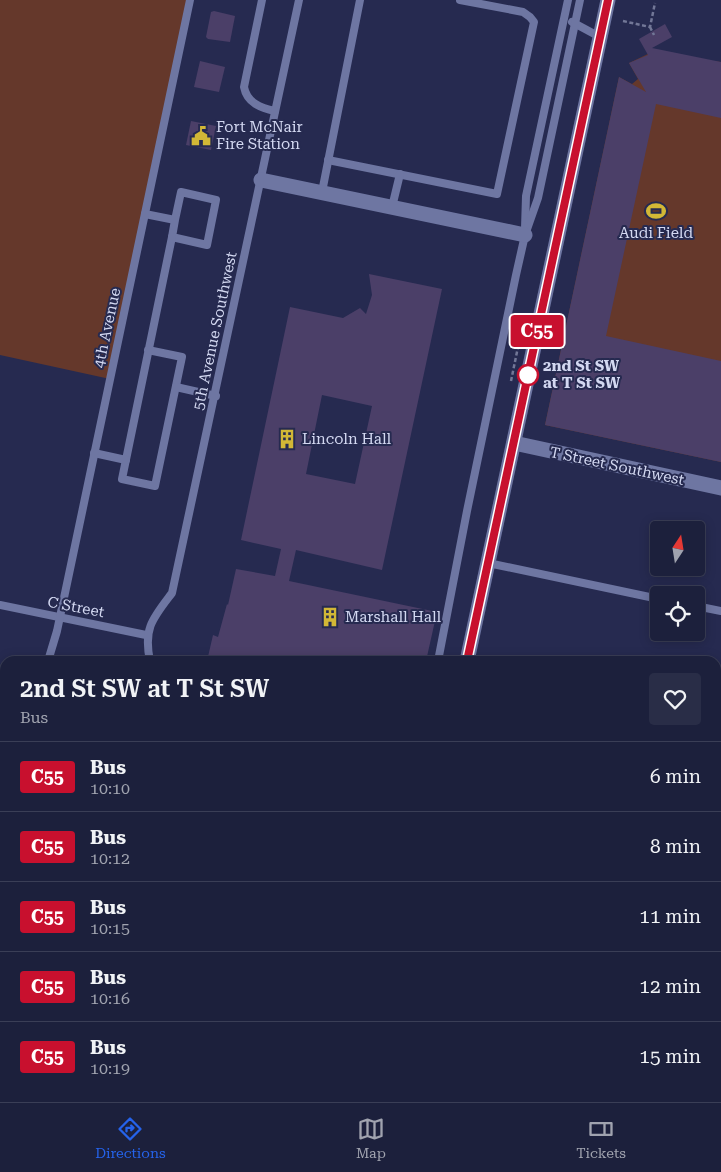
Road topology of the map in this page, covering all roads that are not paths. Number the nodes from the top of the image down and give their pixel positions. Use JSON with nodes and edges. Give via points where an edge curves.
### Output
{"nodes":[{"id":1,"x":190,"y":0,"type":"edge"},
{"id":2,"x":262,"y":0,"type":"edge"},
{"id":3,"x":299,"y":0,"type":"edge"},
{"id":4,"x":360,"y":0,"type":"edge"},
{"id":5,"x":460,"y":0,"type":"edge"},
{"id":6,"x":562,"y":0,"type":"edge"},
{"id":7,"x":568,"y":0,"type":"edge"},
{"id":8,"x":580,"y":0,"type":"edge"},
{"id":9,"x":608,"y":0,"type":"edge"},
{"id":10,"x":565,"y":15,"type":"junction"},
{"id":11,"x":574,"y":24,"type":"junction"},
{"id":12,"x":600,"y":37,"type":"junction"},
{"id":13,"x":275,"y":111,"type":"junction"},
{"id":14,"x":328,"y":160,"type":"junction"},
{"id":15,"x":400,"y":174,"type":"junction"},
{"id":16,"x":261,"y":180,"type":"junction"},
{"id":17,"x":322,"y":192,"type":"junction"},
{"id":18,"x":392,"y":207,"type":"junction"},
{"id":19,"x":145,"y":214,"type":"junction"},
{"id":20,"x":175,"y":220,"type":"junction"},
{"id":21,"x":525,"y":235,"type":"junction"},
{"id":22,"x":172,"y":237,"type":"junction"},
{"id":23,"x":148,"y":350,"type":"junction"},
{"id":24,"x":176,"y":387,"type":"junction"},
{"id":25,"x":216,"y":396,"type":"junction"},
{"id":26,"x":514,"y":443,"type":"junction"},
{"id":27,"x":94,"y":453,"type":"junction"},
{"id":28,"x":126,"y":460,"type":"junction"},
{"id":29,"x":721,"y":488,"type":"edge"},
{"id":30,"x":488,"y":563,"type":"junction"},
{"id":31,"x":650,"y":597,"type":"edge"},
{"id":32,"x":0,"y":605,"type":"edge"},
{"id":33,"x":705,"y":608,"type":"edge"},
{"id":34,"x":721,"y":612,"type":"edge"},
{"id":35,"x":60,"y":617,"type":"junction"},
{"id":36,"x":146,"y":635,"type":"junction"},
{"id":37,"x":49,"y":656,"type":"edge"},
{"id":38,"x":149,"y":656,"type":"edge"},
{"id":39,"x":439,"y":656,"type":"edge"},
{"id":40,"x":468,"y":656,"type":"edge"}],
"edges":[{"from":1,"to":19,"type":"lane","name":"4th Avenue"},
{"from":2,"to":13,"type":"lane","via":[[244,87],[250,100]]},
{"from":3,"to":13,"type":"lane","name":"5th Avenue Southwest"},
{"from":4,"to":14,"type":"lane"},
{"from":5,"to":15,"type":"lane","via":[[523,12],[534,22],[497,194]]},
{"from":6,"to":10,"type":"lane"},
{"from":7,"to":10,"type":"lane"},
{"from":8,"to":11,"type":"lane"},
{"from":9,"to":12,"type":"street"},
{"from":10,"to":11,"type":"lane"},
{"from":10,"to":21,"type":"lane","via":[[526,196]]},
{"from":11,"to":12,"type":"lane"},
{"from":11,"to":21,"type":"lane","via":[[538,198]]},
{"from":12,"to":26,"type":"street"},
{"from":13,"to":16,"type":"lane","name":"5th Avenue Southwest"},
{"from":14,"to":15,"type":"lane"},
{"from":14,"to":17,"type":"lane"},
{"from":15,"to":18,"type":"lane"},
{"from":16,"to":17,"type":"street"},
{"from":16,"to":25,"type":"lane","name":"5th Avenue Southwest"},
{"from":17,"to":18,"type":"street"},
{"from":18,"to":21,"type":"street"},
{"from":19,"to":20,"type":"lane"},
{"from":19,"to":27,"type":"lane","name":"4th Avenue"},
{"from":20,"to":22,"type":"lane"},
{"from":20,"to":22,"type":"lane","via":[[181,192],[216,200],[207,245]]},
{"from":21,"to":39,"type":"lane"},
{"from":22,"to":23,"type":"lane"},
{"from":23,"to":24,"type":"lane","via":[[182,357]]},
{"from":23,"to":28,"type":"lane"},
{"from":24,"to":25,"type":"lane"},
{"from":24,"to":28,"type":"lane","via":[[155,486],[122,479]]},
{"from":25,"to":36,"type":"lane","name":"5th Avenue Southwest","via":[[172,593]]},
{"from":26,"to":29,"type":"street","name":"T Street Southwest"},
{"from":26,"to":30,"type":"street"},
{"from":27,"to":28,"type":"lane"},
{"from":27,"to":35,"type":"lane","name":"4th Avenue"},
{"from":30,"to":31,"type":"lane"},
{"from":30,"to":40,"type":"street"},
{"from":32,"to":35,"type":"lane","name":"C Street"},
{"from":33,"to":34,"type":"lane"},
{"from":35,"to":36,"type":"lane","name":"C Street"},
{"from":35,"to":37,"type":"lane","name":"4th Avenue"},
{"from":36,"to":38,"type":"lane"}]}
